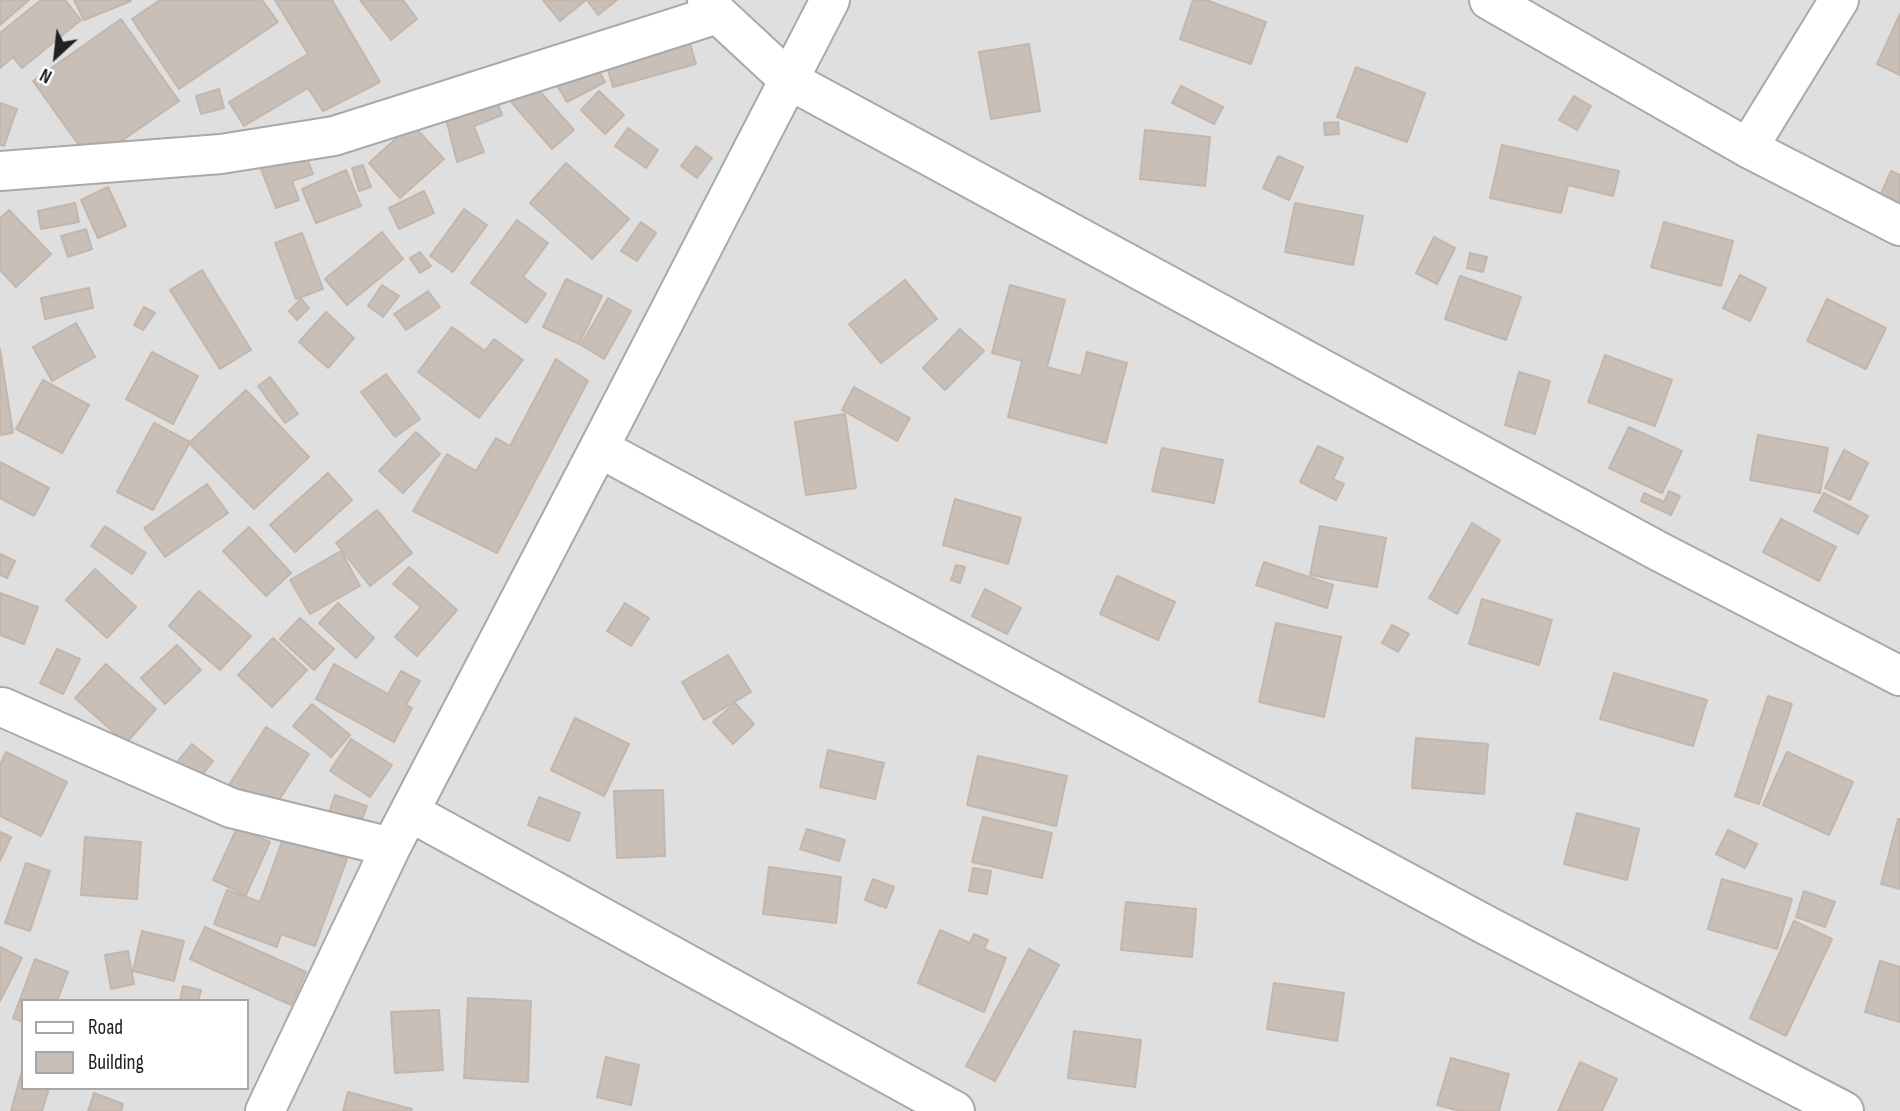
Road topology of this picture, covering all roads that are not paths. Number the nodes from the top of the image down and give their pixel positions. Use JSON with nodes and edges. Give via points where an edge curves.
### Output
{"nodes":[{"id":1,"x":830,"y":0,"type":"edge"},
{"id":2,"x":1489,"y":0,"type":"edge"},
{"id":3,"x":1839,"y":0,"type":"edge"},
{"id":4,"x":712,"y":7,"type":"edge"},
{"id":5,"x":789,"y":80,"type":"junction"},
{"id":6,"x":1748,"y":148,"type":"junction"},
{"id":7,"x":0,"y":171,"type":"edge"},
{"id":8,"x":1900,"y":226,"type":"edge"},
{"id":9,"x":599,"y":448,"type":"junction"},
{"id":10,"x":1900,"y":676,"type":"edge"},
{"id":11,"x":1,"y":708,"type":"edge"},
{"id":12,"x":410,"y":812,"type":"junction"},
{"id":13,"x":391,"y":847,"type":"junction"},
{"id":14,"x":265,"y":1111,"type":"edge"},
{"id":15,"x":955,"y":1111,"type":"edge"},
{"id":16,"x":1844,"y":1111,"type":"edge"}],
"edges":[{"from":1,"to":5,"type":"street"},
{"from":2,"to":6,"type":"street"},
{"from":3,"to":6,"type":"street"},
{"from":4,"to":5,"type":"street"},
{"from":4,"to":7,"type":"street","via":[[334,136],[221,154]]},
{"from":5,"to":9,"type":"street"},
{"from":5,"to":10,"type":"street","via":[[1660,552]]},
{"from":6,"to":8,"type":"street"},
{"from":9,"to":12,"type":"street"},
{"from":9,"to":16,"type":"street","via":[[1484,924]]},
{"from":11,"to":13,"type":"street","via":[[232,808]]},
{"from":12,"to":13,"type":"street"},
{"from":12,"to":15,"type":"street"},
{"from":13,"to":14,"type":"street"}]}
